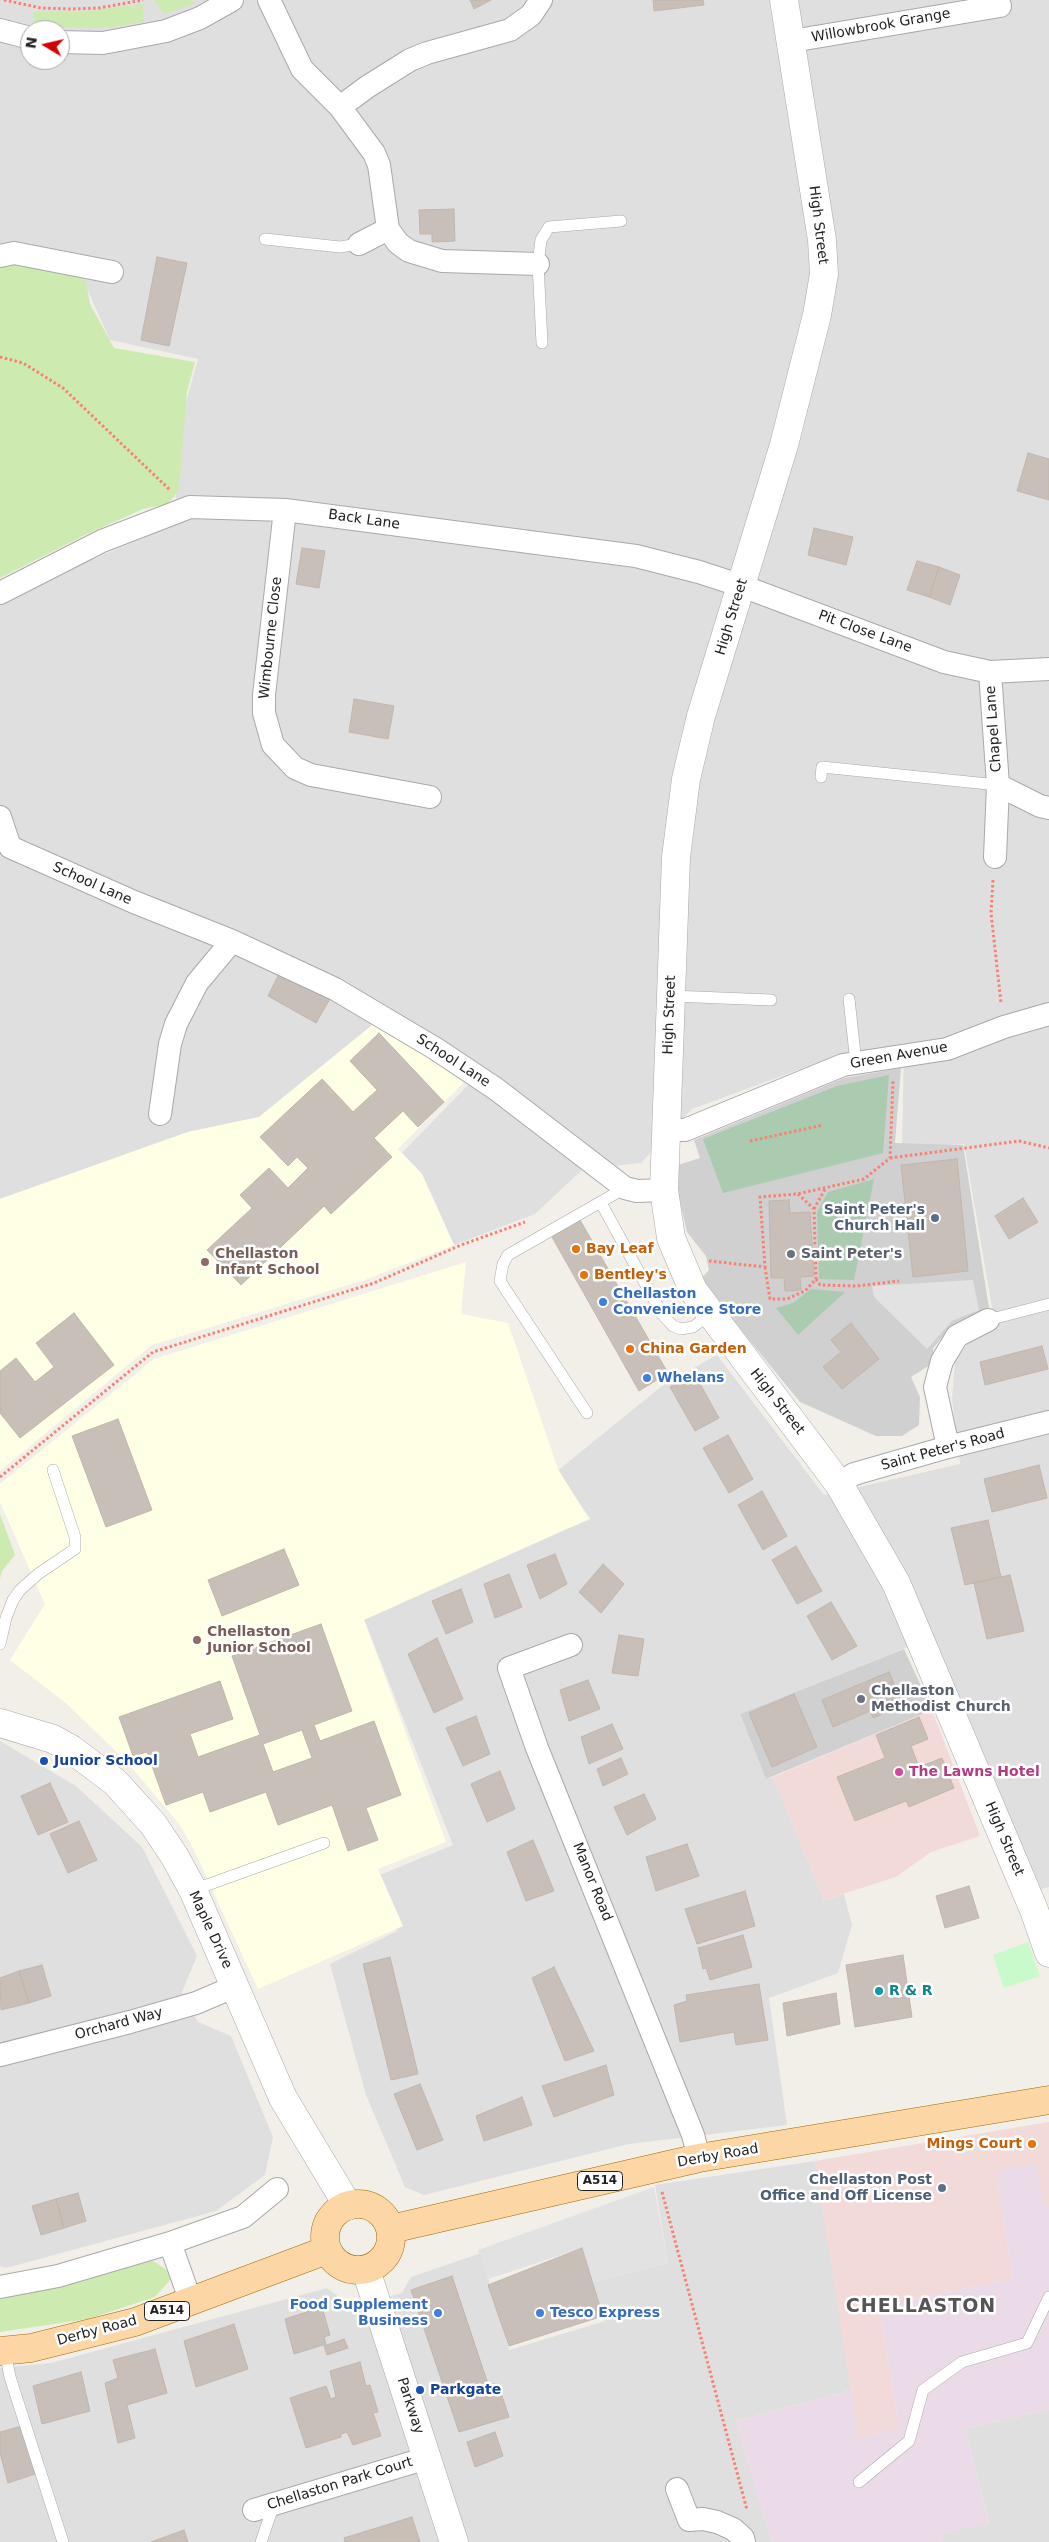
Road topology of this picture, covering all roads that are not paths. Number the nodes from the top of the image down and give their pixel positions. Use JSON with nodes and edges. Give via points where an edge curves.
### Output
{"nodes":[{"id":1,"x":232,"y":0,"type":"edge"},
{"id":2,"x":270,"y":0,"type":"edge"},
{"id":3,"x":541,"y":0,"type":"edge"},
{"id":4,"x":784,"y":0,"type":"edge"},
{"id":5,"x":1000,"y":6,"type":"dead end"},
{"id":6,"x":0,"y":30,"type":"edge"},
{"id":7,"x":20,"y":35,"type":"edge"},
{"id":8,"x":70,"y":42,"type":"edge"},
{"id":9,"x":792,"y":42,"type":"junction"},
{"id":10,"x":340,"y":107,"type":"junction"},
{"id":11,"x":621,"y":221,"type":"dead end"},
{"id":12,"x":388,"y":229,"type":"junction"},
{"id":13,"x":265,"y":239,"type":"dead end"},
{"id":14,"x":359,"y":244,"type":"joint"},
{"id":15,"x":0,"y":256,"type":"edge"},
{"id":16,"x":538,"y":264,"type":"junction"},
{"id":17,"x":112,"y":272,"type":"dead end"},
{"id":18,"x":542,"y":343,"type":"dead end"},
{"id":19,"x":285,"y":510,"type":"junction"},
{"id":20,"x":742,"y":586,"type":"junction"},
{"id":21,"x":0,"y":593,"type":"edge"},
{"id":22,"x":1049,"y":669,"type":"edge"},
{"id":23,"x":990,"y":672,"type":"junction"},
{"id":24,"x":821,"y":778,"type":"dead end"},
{"id":25,"x":998,"y":784,"type":"junction"},
{"id":26,"x":430,"y":796,"type":"dead end"},
{"id":27,"x":1049,"y":808,"type":"edge"},
{"id":28,"x":0,"y":817,"type":"edge"},
{"id":29,"x":994,"y":857,"type":"road end"},
{"id":30,"x":232,"y":941,"type":"junction"},
{"id":31,"x":672,"y":996,"type":"junction"},
{"id":32,"x":849,"y":998,"type":"dead end"},
{"id":33,"x":771,"y":1000,"type":"dead end"},
{"id":34,"x":1049,"y":1014,"type":"edge"},
{"id":35,"x":856,"y":1063,"type":"junction"},
{"id":36,"x":160,"y":1114,"type":"dead end"},
{"id":37,"x":665,"y":1130,"type":"junction"},
{"id":38,"x":625,"y":1188,"type":"junction"},
{"id":39,"x":664,"y":1190,"type":"junction"},
{"id":40,"x":601,"y":1203,"type":"junction"},
{"id":41,"x":1049,"y":1304,"type":"edge"},
{"id":42,"x":710,"y":1314,"type":"junction"},
{"id":43,"x":988,"y":1320,"type":"joint"},
{"id":44,"x":587,"y":1413,"type":"dead end"},
{"id":45,"x":1049,"y":1422,"type":"edge"},
{"id":46,"x":948,"y":1446,"type":"junction"},
{"id":47,"x":53,"y":1470,"type":"dead end"},
{"id":48,"x":839,"y":1484,"type":"junction"},
{"id":49,"x":0,"y":1644,"type":"edge"},
{"id":50,"x":571,"y":1645,"type":"dead end"},
{"id":51,"x":0,"y":1723,"type":"edge"},
{"id":52,"x":324,"y":1843,"type":"dead end"},
{"id":53,"x":192,"y":1890,"type":"junction"},
{"id":54,"x":1042,"y":1908,"type":"edge"},
{"id":55,"x":1049,"y":1953,"type":"edge"},
{"id":56,"x":236,"y":1986,"type":"junction"},
{"id":57,"x":0,"y":2055,"type":"edge"},
{"id":58,"x":1049,"y":2100,"type":"edge"},
{"id":59,"x":699,"y":2158,"type":"junction"},
{"id":60,"x":277,"y":2189,"type":"dead end"},
{"id":61,"x":348,"y":2206,"type":"junction"},
{"id":62,"x":390,"y":2229,"type":"junction"},
{"id":63,"x":170,"y":2243,"type":"junction"},
{"id":64,"x":327,"y":2250,"type":"junction"},
{"id":65,"x":366,"y":2270,"type":"junction"},
{"id":66,"x":0,"y":2286,"type":"edge"},
{"id":67,"x":1049,"y":2297,"type":"edge"},
{"id":68,"x":191,"y":2302,"type":"junction"},
{"id":69,"x":3,"y":2351,"type":"edge"},
{"id":70,"x":427,"y":2458,"type":"junction"},
{"id":71,"x":859,"y":2482,"type":"dead end"},
{"id":72,"x":677,"y":2490,"type":"dead end"},
{"id":73,"x":264,"y":2507,"type":"joint"},
{"id":74,"x":744,"y":2540,"type":"edge"},
{"id":75,"x":63,"y":2542,"type":"edge"},
{"id":76,"x":261,"y":2542,"type":"edge"},
{"id":77,"x":454,"y":2542,"type":"edge"}],
"edges":[{"from":1,"to":8,"type":"street","via":[[200,18],[166,31],[103,43]]},
{"from":2,"to":10,"type":"street","via":[[302,69]]},
{"from":3,"to":10,"type":"street","via":[[531,15],[510,30],[410,60]]},
{"from":4,"to":9,"type":"street","name":"High Street"},
{"from":5,"to":9,"type":"street","name":"Willowbrook Grange"},
{"from":6,"to":7,"type":"street"},
{"from":9,"to":20,"type":"street","name":"High Street","via":[[822,240],[824,274],[801,380]]},
{"from":10,"to":12,"type":"street","via":[[364,138],[379,165]]},
{"from":11,"to":16,"type":"lane","via":[[549,227],[541,240]]},
{"from":12,"to":14,"type":"street"},
{"from":12,"to":16,"type":"street","via":[[409,251],[430,259]]},
{"from":13,"to":14,"type":"lane","via":[[340,247]]},
{"from":15,"to":17,"type":"street","via":[[14,253]]},
{"from":16,"to":18,"type":"lane"},
{"from":19,"to":20,"type":"street","name":"Back Lane","via":[[636,556]]},
{"from":19,"to":21,"type":"street","name":"Back Lane","via":[[190,507],[102,540]]},
{"from":19,"to":26,"type":"street","name":"Wimbourne Close","via":[[264,695],[264,713],[273,745],[295,768],[311,775]]},
{"from":20,"to":23,"type":"street","name":"Pit Close Lane","via":[[944,662]]},
{"from":20,"to":31,"type":"street","name":"High Street","via":[[694,738],[681,807],[676,857]]},
{"from":22,"to":23,"type":"street","name":"Pit Close Lane"},
{"from":23,"to":25,"type":"street","name":"Chapel Lane"},
{"from":24,"to":25,"type":"lane","via":[[822,767]]},
{"from":25,"to":27,"type":"street","name":"Chapel Lane"},
{"from":25,"to":29,"type":"street","name":"Chapel Lane"},
{"from":28,"to":30,"type":"street","name":"School Lane","via":[[10,847]]},
{"from":30,"to":36,"type":"street","via":[[198,983],[176,1024]]},
{"from":30,"to":38,"type":"street","name":"School Lane","via":[[334,989],[436,1049],[496,1089]]},
{"from":31,"to":33,"type":"lane"},
{"from":31,"to":37,"type":"street","name":"High Street"},
{"from":32,"to":35,"type":"lane"},
{"from":34,"to":35,"type":"street","name":"Green Avenue","via":[[947,1049]]},
{"from":35,"to":37,"type":"street","name":"Green Avenue","via":[[843,1065],[686,1130]]},
{"from":37,"to":39,"type":"street","name":"High Street"},
{"from":38,"to":39,"type":"street"},
{"from":38,"to":40,"type":"lane"},
{"from":39,"to":42,"type":"street","name":"High Street","via":[[671,1238],[678,1258],[693,1290]]},
{"from":40,"to":42,"type":"lane","via":[[662,1314],[673,1326],[681,1329],[692,1327]]},
{"from":40,"to":44,"type":"lane","via":[[508,1255],[500,1281]]},
{"from":41,"to":43,"type":"lane"},
{"from":42,"to":48,"type":"street","name":"High Street"},
{"from":43,"to":46,"type":"street","via":[[957,1336],[942,1361],[936,1387]]},
{"from":45,"to":46,"type":"street","name":"Saint Peter's Road"},
{"from":46,"to":48,"type":"street","name":"Saint Peter's Road","via":[[854,1474]]},
{"from":47,"to":49,"type":"lane","via":[[75,1537],[74,1549],[20,1590],[8,1612]]},
{"from":48,"to":54,"type":"street","name":"High Street","via":[[896,1582]]},
{"from":50,"to":59,"type":"street","name":"Manor Road","via":[[509,1668],[537,1748],[693,2134]]},
{"from":51,"to":53,"type":"street","name":"Maple Drive","via":[[53,1739],[100,1770],[153,1824]]},
{"from":52,"to":53,"type":"lane"},
{"from":53,"to":56,"type":"street","name":"Maple Drive"},
{"from":54,"to":55,"type":"street","name":"High Street"},
{"from":56,"to":57,"type":"street","name":"Orchard Way","via":[[130,2022]]},
{"from":56,"to":61,"type":"street","name":"Maple Drive","via":[[283,2098]]},
{"from":58,"to":59,"type":"main road","name":"Derby Road","number":"A514"},
{"from":59,"to":62,"type":"main road","name":"Derby Road","number":"A514"},
{"from":60,"to":63,"type":"street","via":[[243,2217]]},
{"from":61,"to":62,"type":"main road","via":[[373,2207],[381,2213]]},
{"from":61,"to":64,"type":"main road","via":[[329,2221],[325,2232]]},
{"from":62,"to":65,"type":"main road","via":[[391,2242],[386,2255]]},
{"from":63,"to":66,"type":"street","via":[[58,2276]]},
{"from":63,"to":68,"type":"street"},
{"from":64,"to":65,"type":"main road","via":[[341,2266]]},
{"from":64,"to":68,"type":"main road","name":"Derby Road","number":"A514"},
{"from":65,"to":70,"type":"street","name":"Parkway"},
{"from":67,"to":71,"type":"lane","via":[[1026,2343],[962,2362],[923,2390],[909,2441]]},
{"from":68,"to":69,"type":"main road","name":"Derby Road","number":"A514","via":[[83,2337]]},
{"from":69,"to":75,"type":"lane"},
{"from":70,"to":73,"type":"street","name":"Chellaston Park Court"},
{"from":70,"to":77,"type":"street","name":"Parkway"},
{"from":72,"to":74,"type":"street","via":[[689,2520],[717,2522],[733,2529]]},
{"from":73,"to":76,"type":"lane"}]}
